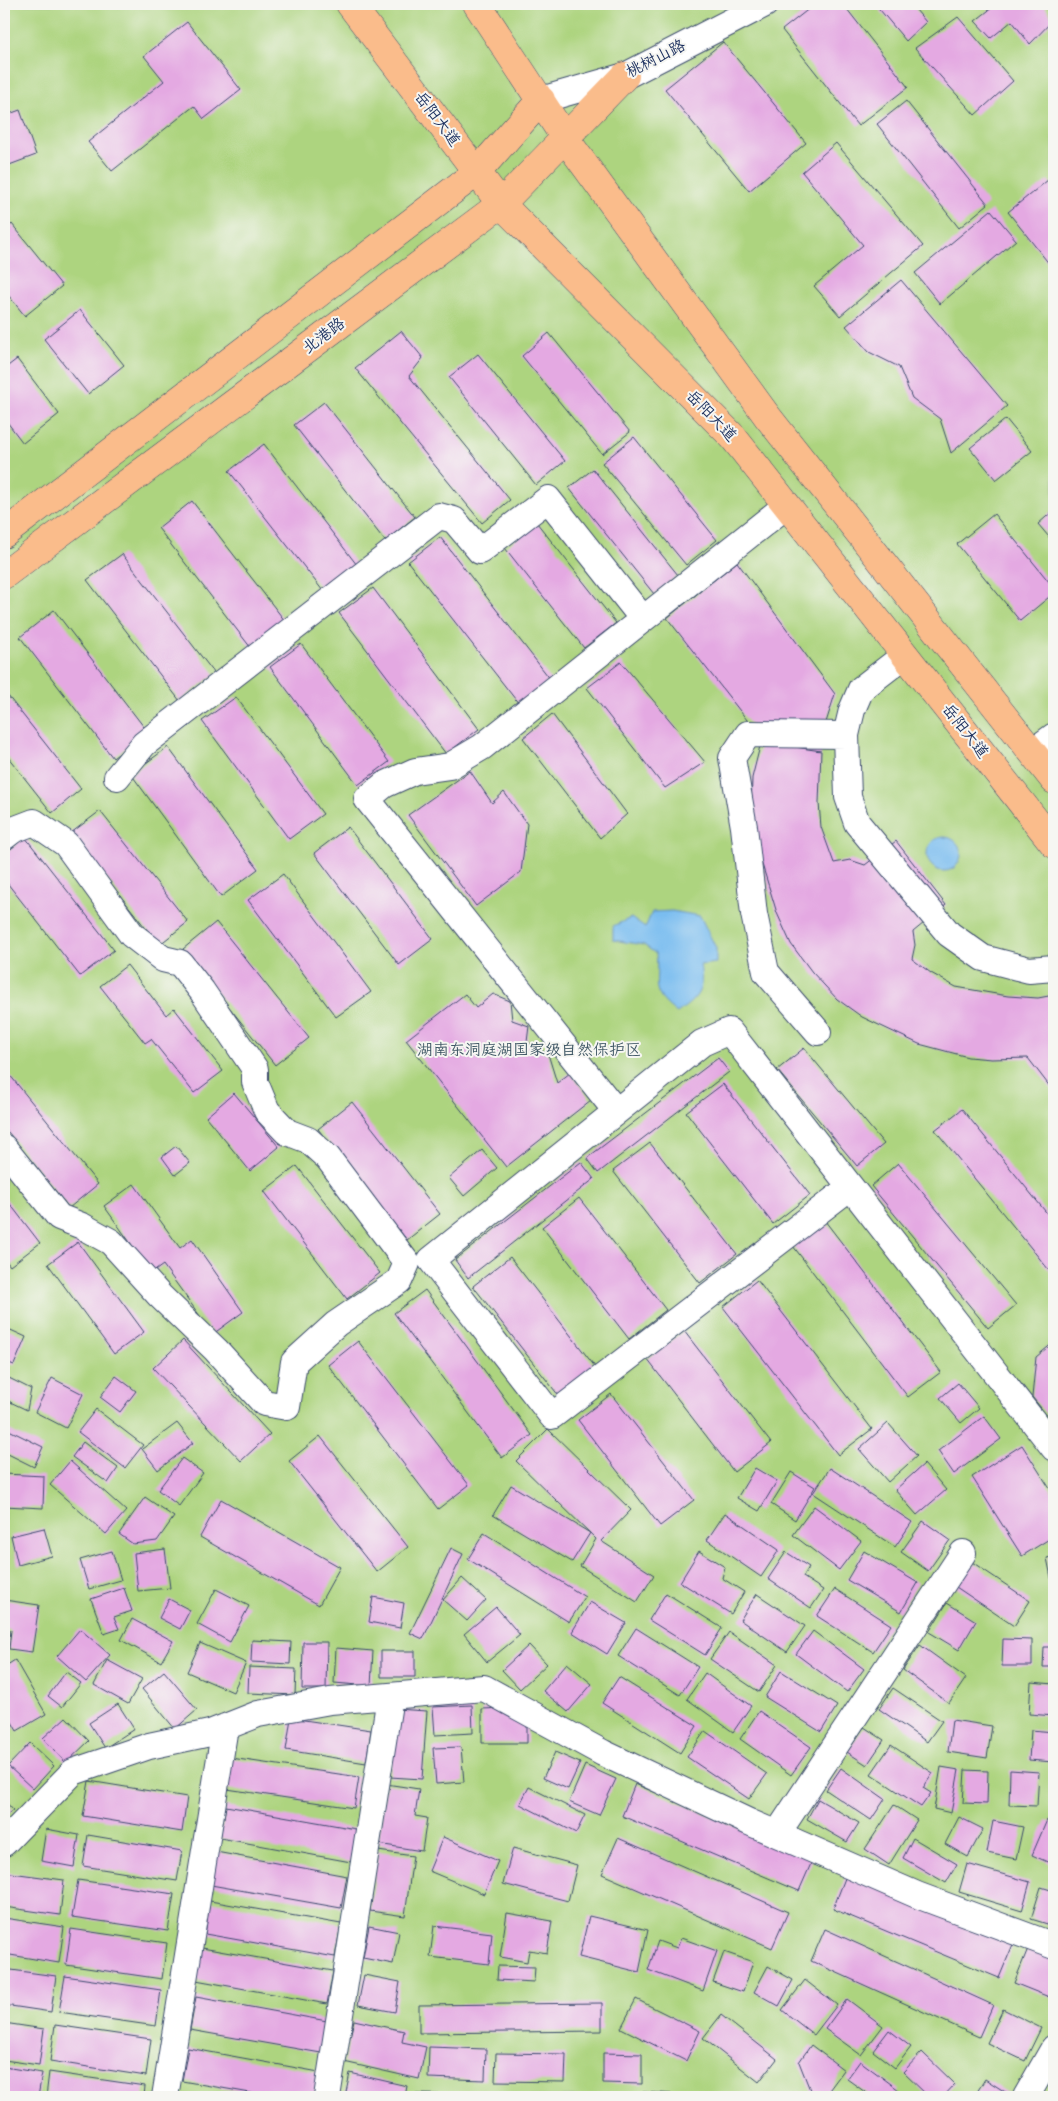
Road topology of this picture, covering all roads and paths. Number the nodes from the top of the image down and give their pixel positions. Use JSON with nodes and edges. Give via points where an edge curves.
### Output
{"nodes":[{"id":1,"x":350,"y":4,"type":"edge"},
{"id":2,"x":477,"y":4,"type":"edge"},
{"id":3,"x":765,"y":4,"type":"edge"},
{"id":4,"x":625,"y":76,"type":"junction"},
{"id":5,"x":541,"y":100,"type":"junction"},
{"id":6,"x":565,"y":138,"type":"junction"},
{"id":7,"x":477,"y":172,"type":"junction"},
{"id":8,"x":501,"y":204,"type":"junction"},
{"id":9,"x":787,"y":505,"type":"junction"},
{"id":10,"x":4,"y":534,"type":"edge"},
{"id":11,"x":4,"y":575,"type":"edge"},
{"id":12,"x":643,"y":619,"type":"junction"},
{"id":13,"x":905,"y":655,"type":"junction"},
{"id":14,"x":846,"y":735,"type":"junction"},
{"id":15,"x":1054,"y":736,"type":"edge"},
{"id":16,"x":1032,"y":752,"type":"junction"},
{"id":17,"x":117,"y":776,"type":"dead end"},
{"id":18,"x":1054,"y":780,"type":"edge"},
{"id":19,"x":4,"y":837,"type":"edge"},
{"id":20,"x":1054,"y":844,"type":"edge"},
{"id":21,"x":1054,"y":968,"type":"edge"},
{"id":22,"x":818,"y":1032,"type":"dead end"},
{"id":23,"x":616,"y":1111,"type":"junction"},
{"id":24,"x":4,"y":1148,"type":"edge"},
{"id":25,"x":849,"y":1188,"type":"junction"},
{"id":26,"x":419,"y":1261,"type":"junction"},
{"id":27,"x":1054,"y":1448,"type":"edge"},
{"id":28,"x":963,"y":1553,"type":"dead end"},
{"id":29,"x":390,"y":1697,"type":"junction"},
{"id":30,"x":225,"y":1727,"type":"junction"},
{"id":31,"x":777,"y":1834,"type":"junction"},
{"id":32,"x":4,"y":1843,"type":"edge"},
{"id":33,"x":1054,"y":1946,"type":"edge"},
{"id":34,"x":1054,"y":2048,"type":"edge"},
{"id":35,"x":165,"y":2097,"type":"edge"},
{"id":36,"x":327,"y":2097,"type":"edge"},
{"id":37,"x":1026,"y":2097,"type":"edge"}],
"edges":[{"from":1,"to":7,"type":"main road","name":"岳阳大道"},
{"from":2,"to":5,"type":"main road"},
{"from":3,"to":4,"type":"street","name":"桃树山路"},
{"from":4,"to":5,"type":"street","name":"桃树山路"},
{"from":4,"to":6,"type":"main road","name":"北港路"},
{"from":5,"to":6,"type":"main road"},
{"from":5,"to":7,"type":"main road"},
{"from":6,"to":8,"type":"main road","name":"北港路"},
{"from":6,"to":16,"type":"main road","via":[[767,416]]},
{"from":7,"to":8,"type":"main road","name":"岳阳大道"},
{"from":7,"to":10,"type":"main road"},
{"from":8,"to":9,"type":"main road","name":"岳阳大道","via":[[733,437]]},
{"from":8,"to":11,"type":"main road","name":"北港路"},
{"from":9,"to":12,"type":"street"},
{"from":9,"to":13,"type":"main road","name":"岳阳大道"},
{"from":12,"to":17,"type":"street","via":[[548,499],[480,551],[454,520],[440,516],[144,744]]},
{"from":12,"to":23,"type":"street","via":[[482,746],[450,766],[415,770],[367,799]]},
{"from":13,"to":14,"type":"street","via":[[861,689]]},
{"from":13,"to":20,"type":"main road","name":"岳阳大道"},
{"from":14,"to":21,"type":"street","via":[[848,797],[857,822],[949,934],[984,958],[1029,970]]},
{"from":14,"to":22,"type":"street","via":[[748,734],[732,758],[754,914],[766,972]]},
{"from":15,"to":16,"type":"street"},
{"from":16,"to":18,"type":"main road"},
{"from":19,"to":26,"type":"street","via":[[34,822],[66,844],[132,935],[162,959],[180,964],[202,991],[255,1069],[255,1082],[267,1111],[287,1132],[308,1140],[328,1158]]},
{"from":23,"to":25,"type":"street","via":[[702,1043],[729,1031]]},
{"from":23,"to":26,"type":"street"},
{"from":24,"to":26,"type":"street","via":[[59,1217],[111,1242],[264,1403],[287,1407],[294,1362],[336,1324],[399,1281]]},
{"from":25,"to":26,"type":"street","via":[[552,1416]]},
{"from":25,"to":27,"type":"street"},
{"from":28,"to":31,"type":"street"},
{"from":29,"to":30,"type":"street","via":[[320,1702],[258,1714]]},
{"from":29,"to":31,"type":"street","via":[[484,1688],[603,1753]]},
{"from":29,"to":36,"type":"street"},
{"from":30,"to":32,"type":"street","via":[[149,1746],[73,1772]]},
{"from":30,"to":35,"type":"street"},
{"from":31,"to":33,"type":"street","via":[[917,1895]]},
{"from":34,"to":37,"type":"street"}]}
